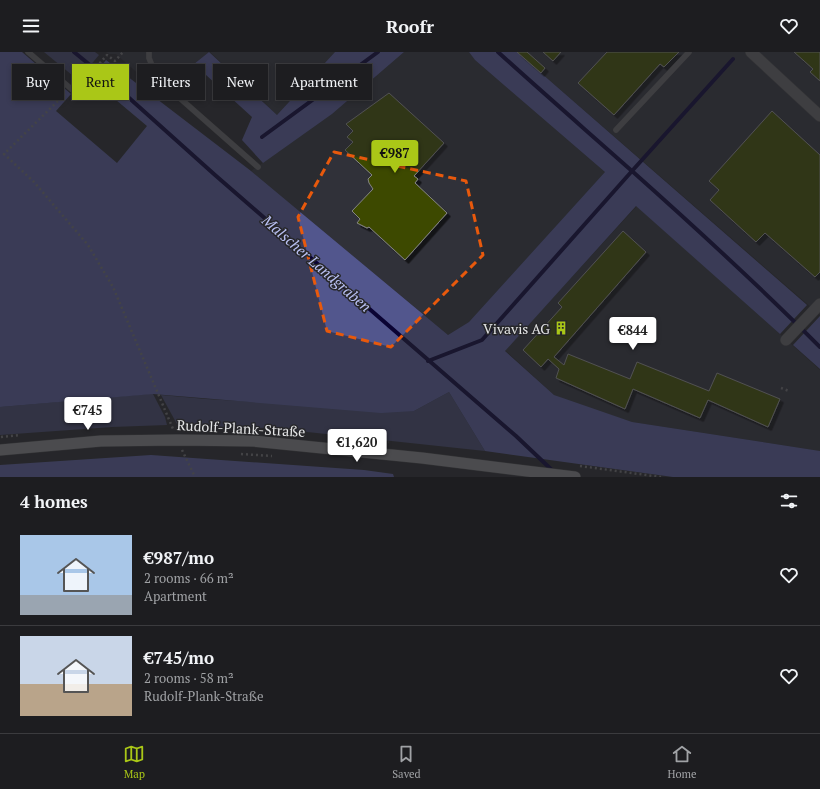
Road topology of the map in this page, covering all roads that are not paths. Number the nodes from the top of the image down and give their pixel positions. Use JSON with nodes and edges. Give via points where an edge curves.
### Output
{"nodes":[{"id":1,"x":28,"y":52,"type":"edge"},
{"id":2,"x":149,"y":52,"type":"edge"},
{"id":3,"x":688,"y":52,"type":"edge"},
{"id":4,"x":751,"y":52,"type":"edge"},
{"id":5,"x":72,"y":90,"type":"edge"},
{"id":6,"x":820,"y":116,"type":"edge"},
{"id":7,"x":616,"y":130,"type":"dead end"},
{"id":8,"x":258,"y":167,"type":"dead end"},
{"id":9,"x":820,"y":304,"type":"edge"},
{"id":10,"x":786,"y":340,"type":"dead end"},
{"id":11,"x":0,"y":450,"type":"edge"},
{"id":12,"x":575,"y":477,"type":"edge"}],
"edges":[{"from":1,"to":5,"type":"lane"},
{"from":2,"to":8,"type":"lane","via":[[157,78]]},
{"from":3,"to":7,"type":"lane"},
{"from":4,"to":6,"type":"street"},
{"from":9,"to":10,"type":"street"},
{"from":11,"to":12,"type":"main road","name":"Rudolf-Plank-Straße","via":[[101,441],[268,443],[422,458]]}]}
